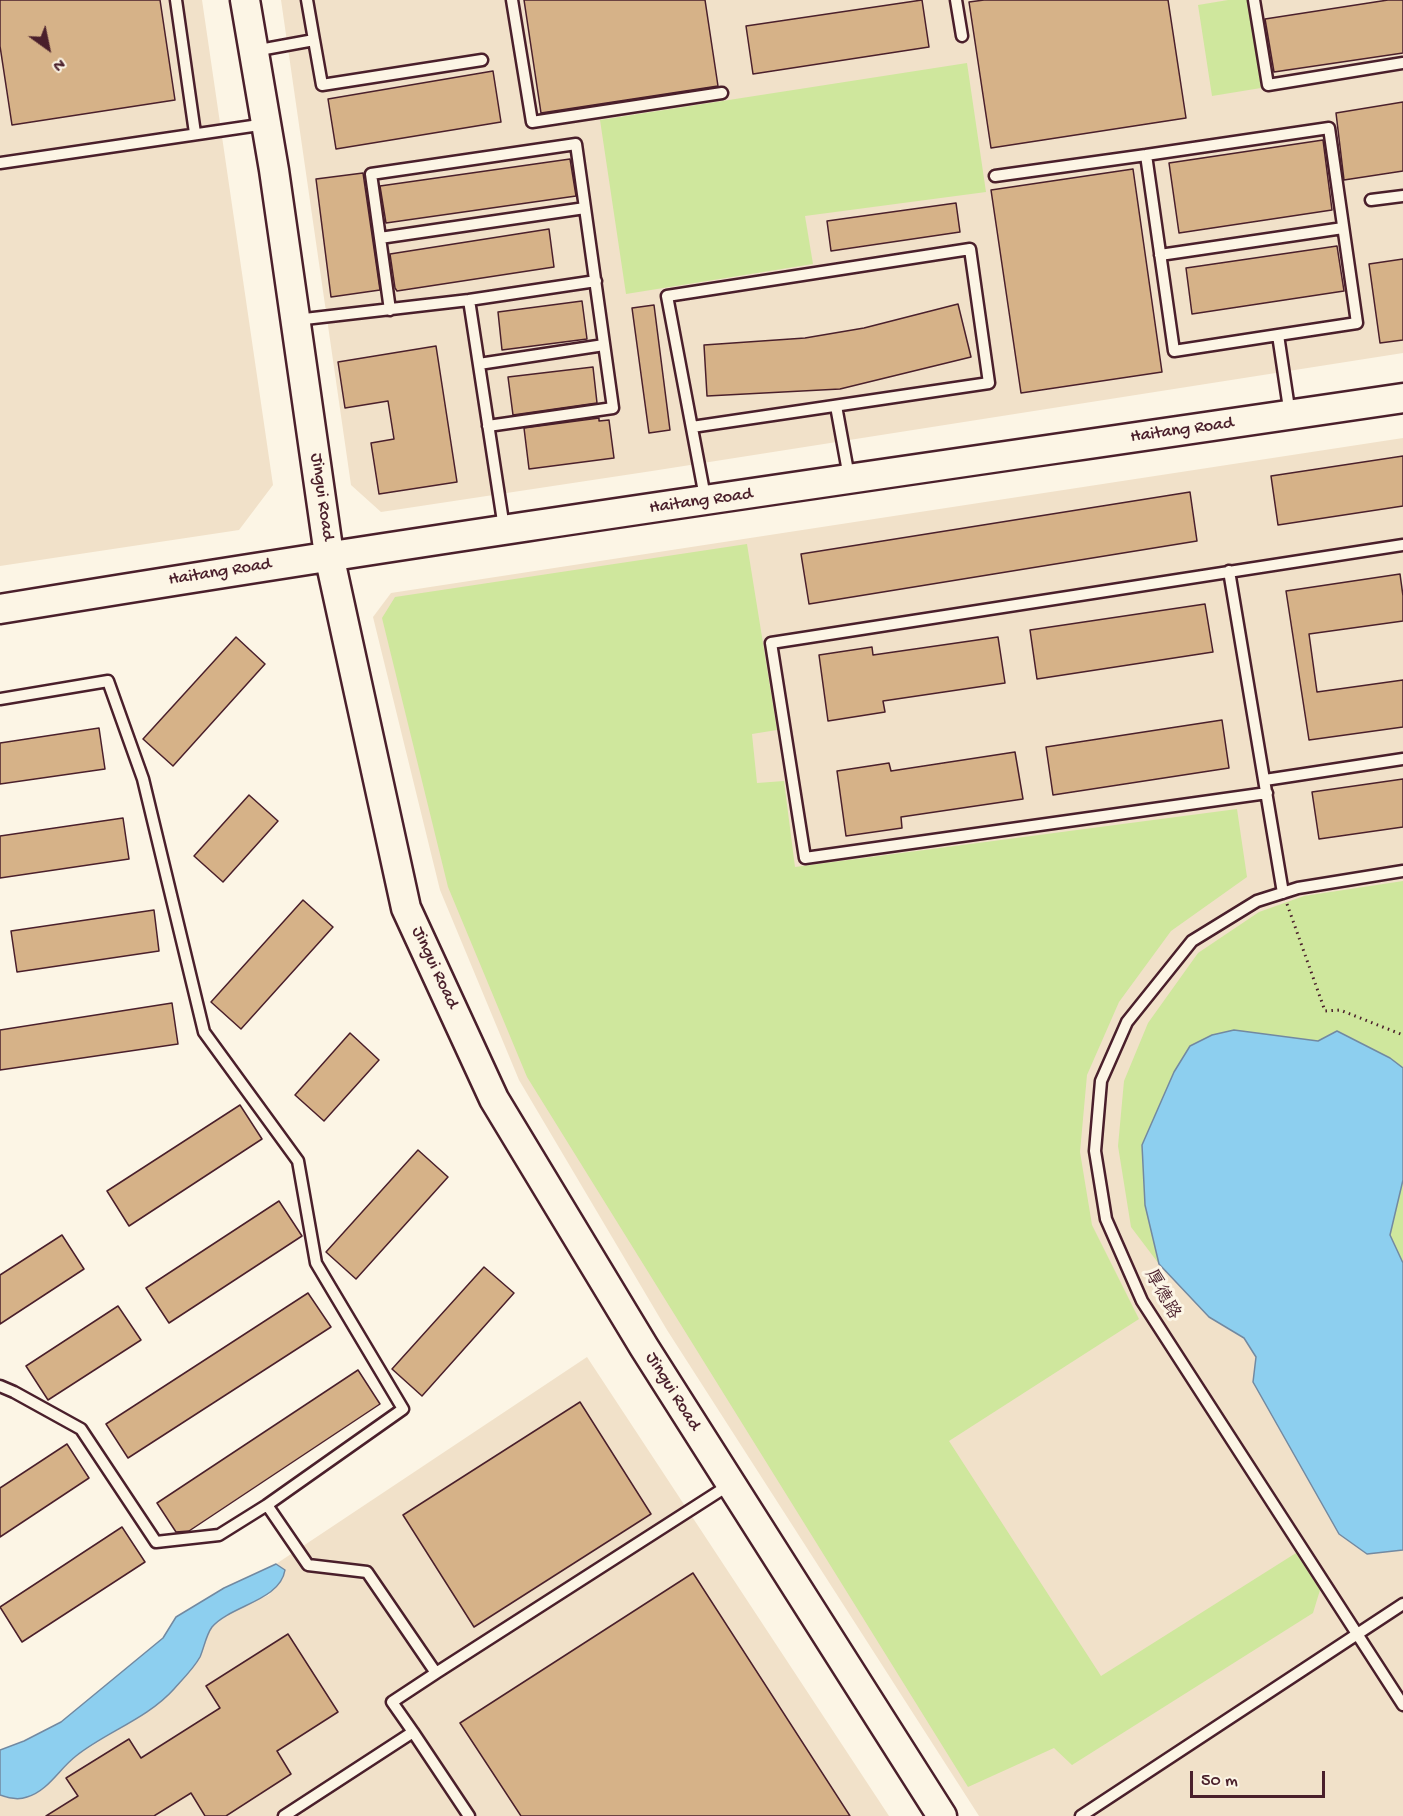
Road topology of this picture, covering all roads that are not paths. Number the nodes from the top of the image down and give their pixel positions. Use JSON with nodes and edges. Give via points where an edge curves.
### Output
{"nodes":[{"id":1,"x":176,"y":0,"type":"edge"},
{"id":2,"x":245,"y":0,"type":"edge"},
{"id":3,"x":307,"y":0,"type":"edge"},
{"id":4,"x":512,"y":0,"type":"edge"},
{"id":5,"x":956,"y":0,"type":"edge"},
{"id":6,"x":1254,"y":0,"type":"edge"},
{"id":7,"x":962,"y":36,"type":"dead end"},
{"id":8,"x":314,"y":40,"type":"junction"},
{"id":9,"x":254,"y":51,"type":"junction"},
{"id":10,"x":482,"y":60,"type":"dead end"},
{"id":11,"x":1403,"y":63,"type":"edge"},
{"id":12,"x":722,"y":93,"type":"dead end"},
{"id":13,"x":266,"y":124,"type":"junction"},
{"id":14,"x":195,"y":133,"type":"junction"},
{"id":15,"x":1146,"y":155,"type":"junction"},
{"id":16,"x":0,"y":163,"type":"edge"},
{"id":17,"x":995,"y":176,"type":"dead end"},
{"id":18,"x":1403,"y":196,"type":"edge"},
{"id":19,"x":1371,"y":200,"type":"dead end"},
{"id":20,"x":585,"y":208,"type":"junction"},
{"id":21,"x":1343,"y":228,"type":"junction"},
{"id":22,"x":380,"y":238,"type":"junction"},
{"id":23,"x":1160,"y":255,"type":"junction"},
{"id":24,"x":596,"y":281,"type":"junction"},
{"id":25,"x":469,"y":300,"type":"junction"},
{"id":26,"x":390,"y":309,"type":"junction"},
{"id":27,"x":296,"y":320,"type":"junction"},
{"id":28,"x":1278,"y":335,"type":"junction"},
{"id":29,"x":604,"y":345,"type":"junction"},
{"id":30,"x":479,"y":364,"type":"junction"},
{"id":31,"x":1403,"y":398,"type":"edge"},
{"id":32,"x":836,"y":406,"type":"junction"},
{"id":33,"x":1290,"y":415,"type":"junction"},
{"id":34,"x":489,"y":426,"type":"junction"},
{"id":35,"x":692,"y":428,"type":"junction"},
{"id":36,"x":849,"y":480,"type":"junction"},
{"id":37,"x":705,"y":501,"type":"junction"},
{"id":38,"x":504,"y":531,"type":"junction"},
{"id":39,"x":1403,"y":545,"type":"edge"},
{"id":40,"x":329,"y":555,"type":"junction"},
{"id":41,"x":1230,"y":571,"type":"junction"},
{"id":42,"x":0,"y":609,"type":"edge"},
{"id":43,"x":0,"y":699,"type":"edge"},
{"id":44,"x":1403,"y":759,"type":"edge"},
{"id":45,"x":1265,"y":780,"type":"junction"},
{"id":46,"x":1267,"y":793,"type":"junction"},
{"id":47,"x":1403,"y":871,"type":"edge"},
{"id":48,"x":1283,"y":893,"type":"junction"},
{"id":49,"x":0,"y":1386,"type":"edge"},
{"id":50,"x":730,"y":1484,"type":"junction"},
{"id":51,"x":267,"y":1505,"type":"junction"},
{"id":52,"x":1403,"y":1604,"type":"edge"},
{"id":53,"x":1357,"y":1634,"type":"junction"},
{"id":54,"x":436,"y":1673,"type":"junction"},
{"id":55,"x":1403,"y":1705,"type":"edge"},
{"id":56,"x":412,"y":1732,"type":"junction"},
{"id":57,"x":284,"y":1816,"type":"edge"},
{"id":58,"x":469,"y":1816,"type":"edge"},
{"id":59,"x":942,"y":1816,"type":"edge"},
{"id":60,"x":1081,"y":1816,"type":"edge"}],
"edges":[{"from":1,"to":14,"type":"lane"},
{"from":2,"to":9,"type":"street","name":"Jingui Road"},
{"from":3,"to":8,"type":"lane"},
{"from":4,"to":12,"type":"lane","via":[[532,122]]},
{"from":5,"to":7,"type":"lane"},
{"from":6,"to":11,"type":"lane","via":[[1268,86]]},
{"from":8,"to":9,"type":"lane"},
{"from":8,"to":10,"type":"lane","via":[[322,86]]},
{"from":9,"to":13,"type":"street","name":"Jingui Road"},
{"from":13,"to":14,"type":"lane"},
{"from":13,"to":27,"type":"street","name":"Jingui Road"},
{"from":14,"to":16,"type":"lane"},
{"from":15,"to":17,"type":"lane"},
{"from":15,"to":21,"type":"lane","via":[[1329,128]]},
{"from":15,"to":23,"type":"lane"},
{"from":18,"to":19,"type":"lane"},
{"from":20,"to":22,"type":"lane"},
{"from":20,"to":22,"type":"lane","via":[[576,144],[371,174]]},
{"from":20,"to":24,"type":"lane"},
{"from":21,"to":23,"type":"lane"},
{"from":21,"to":28,"type":"lane","via":[[1357,323]]},
{"from":22,"to":26,"type":"lane"},
{"from":23,"to":28,"type":"lane","via":[[1174,351]]},
{"from":24,"to":25,"type":"lane"},
{"from":24,"to":29,"type":"lane"},
{"from":25,"to":26,"type":"lane"},
{"from":25,"to":30,"type":"lane"},
{"from":26,"to":27,"type":"lane"},
{"from":27,"to":40,"type":"street","name":"Jingui Road"},
{"from":28,"to":33,"type":"lane"},
{"from":29,"to":30,"type":"lane"},
{"from":29,"to":34,"type":"lane","via":[[613,408]]},
{"from":30,"to":34,"type":"lane"},
{"from":31,"to":33,"type":"street","name":"Haitang Road"},
{"from":32,"to":35,"type":"lane"},
{"from":32,"to":35,"type":"lane","via":[[989,383],[970,249],[667,296]]},
{"from":32,"to":36,"type":"lane"},
{"from":33,"to":36,"type":"street","name":"Haitang Road"},
{"from":34,"to":38,"type":"lane"},
{"from":35,"to":37,"type":"lane"},
{"from":36,"to":37,"type":"street","name":"Haitang Road"},
{"from":37,"to":38,"type":"street","name":"Haitang Road"},
{"from":38,"to":40,"type":"street","name":"Haitang Road"},
{"from":39,"to":41,"type":"lane"},
{"from":40,"to":42,"type":"street","name":"Haitang Road"},
{"from":40,"to":50,"type":"street","name":"Jingui Road","via":[[406,908],[494,1099]]},
{"from":41,"to":45,"type":"lane"},
{"from":41,"to":46,"type":"lane","via":[[771,643],[805,858]]},
{"from":43,"to":51,"type":"lane","via":[[108,681],[143,779],[204,1032],[298,1161],[316,1263],[402,1409]]},
{"from":44,"to":45,"type":"lane"},
{"from":45,"to":46,"type":"lane"},
{"from":46,"to":48,"type":"lane"},
{"from":47,"to":48,"type":"lane","name":"厚德路"},
{"from":48,"to":53,"type":"lane","name":"厚德路","via":[[1257,901],[1192,941],[1127,1022],[1101,1081],[1095,1151],[1106,1219],[1142,1301]]},
{"from":49,"to":51,"type":"lane","via":[[81,1430],[156,1542],[219,1535]]},
{"from":50,"to":54,"type":"lane"},
{"from":50,"to":59,"type":"street","name":"Jingui Road"},
{"from":51,"to":54,"type":"lane","via":[[308,1565],[367,1572]]},
{"from":52,"to":53,"type":"lane"},
{"from":53,"to":55,"type":"lane","name":"厚德路"},
{"from":53,"to":60,"type":"lane"},
{"from":54,"to":56,"type":"lane","via":[[392,1702]]},
{"from":56,"to":57,"type":"lane"},
{"from":56,"to":58,"type":"lane"}]}
